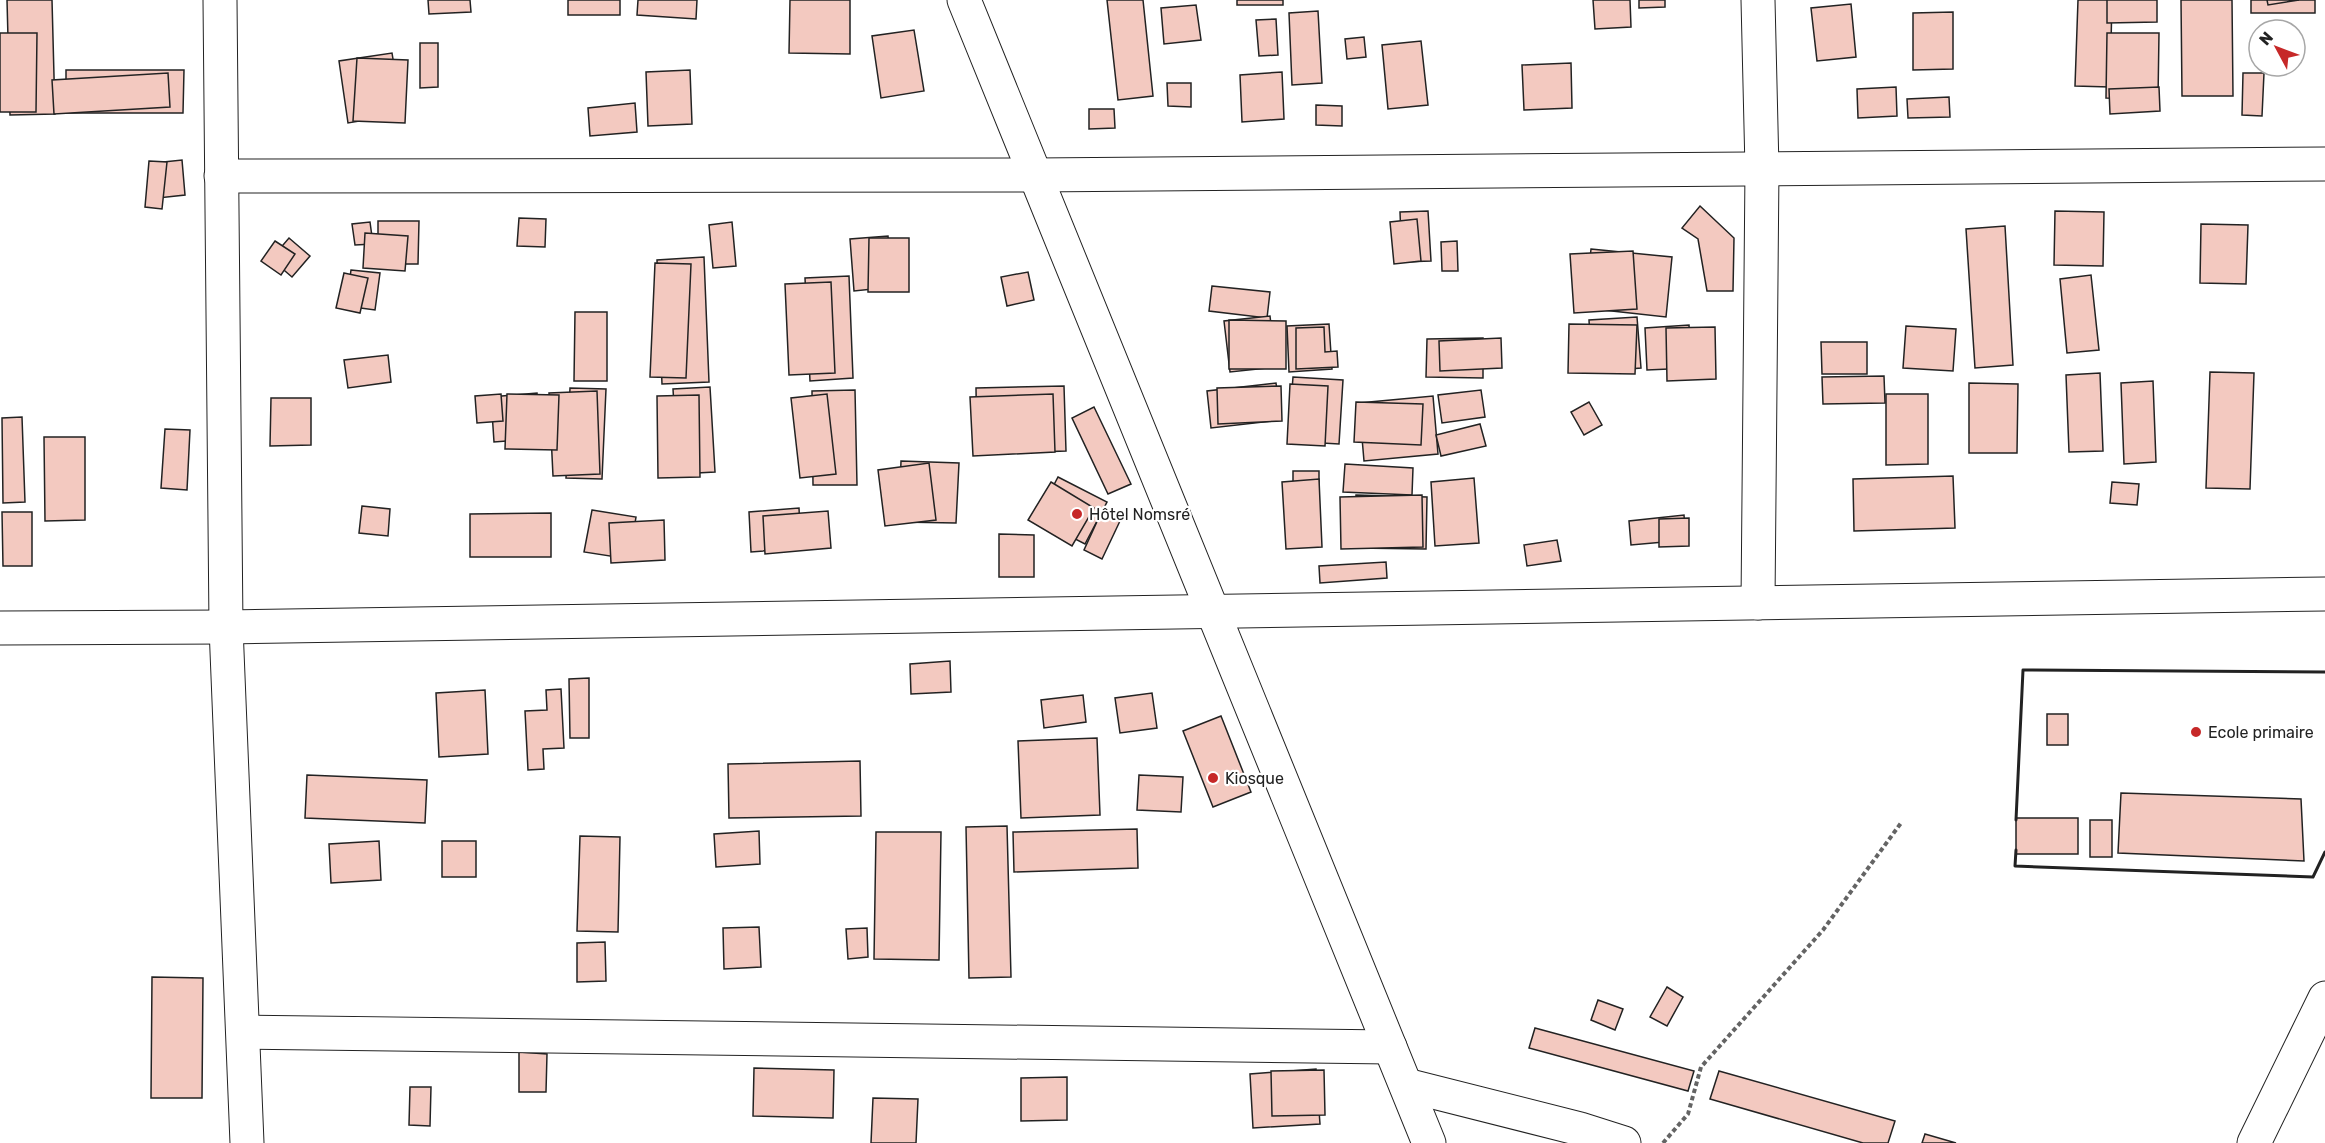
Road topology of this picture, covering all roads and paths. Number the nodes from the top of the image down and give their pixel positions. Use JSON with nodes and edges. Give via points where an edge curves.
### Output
{"nodes":[{"id":1,"x":220,"y":0,"type":"edge"},
{"id":2,"x":964,"y":0,"type":"edge"},
{"id":3,"x":1758,"y":0,"type":"edge"},
{"id":4,"x":2325,"y":164,"type":"edge"},
{"id":5,"x":1762,"y":169,"type":"junction"},
{"id":6,"x":1035,"y":175,"type":"junction"},
{"id":7,"x":221,"y":176,"type":"junction"},
{"id":8,"x":2325,"y":594,"type":"edge"},
{"id":9,"x":1758,"y":603,"type":"junction"},
{"id":10,"x":1213,"y":612,"type":"junction"},
{"id":11,"x":226,"y":627,"type":"junction"},
{"id":12,"x":0,"y":628,"type":"edge"},
{"id":13,"x":1901,"y":823,"type":"dead end"},
{"id":14,"x":2325,"y":998,"type":"edge"},
{"id":15,"x":244,"y":1032,"type":"junction"},
{"id":16,"x":1390,"y":1047,"type":"junction"},
{"id":17,"x":1406,"y":1085,"type":"junction"},
{"id":18,"x":247,"y":1143,"type":"edge"},
{"id":19,"x":1429,"y":1143,"type":"edge"},
{"id":20,"x":1624,"y":1143,"type":"edge"},
{"id":21,"x":1663,"y":1143,"type":"edge"},
{"id":22,"x":2254,"y":1143,"type":"edge"}],
"edges":[{"from":1,"to":7,"type":"street"},
{"from":2,"to":6,"type":"street"},
{"from":3,"to":5,"type":"street"},
{"from":4,"to":5,"type":"street"},
{"from":5,"to":6,"type":"street"},
{"from":5,"to":9,"type":"street"},
{"from":6,"to":7,"type":"street"},
{"from":6,"to":10,"type":"street"},
{"from":7,"to":11,"type":"street"},
{"from":8,"to":9,"type":"street"},
{"from":9,"to":10,"type":"street"},
{"from":10,"to":11,"type":"street"},
{"from":10,"to":16,"type":"street"},
{"from":11,"to":12,"type":"street"},
{"from":11,"to":15,"type":"street"},
{"from":13,"to":21,"type":"path","via":[[1823,930],[1701,1067],[1688,1114]]},
{"from":14,"to":22,"type":"street"},
{"from":15,"to":16,"type":"street"},
{"from":15,"to":18,"type":"street"},
{"from":16,"to":17,"type":"street"},
{"from":17,"to":19,"type":"street"},
{"from":17,"to":20,"type":"street"}]}
